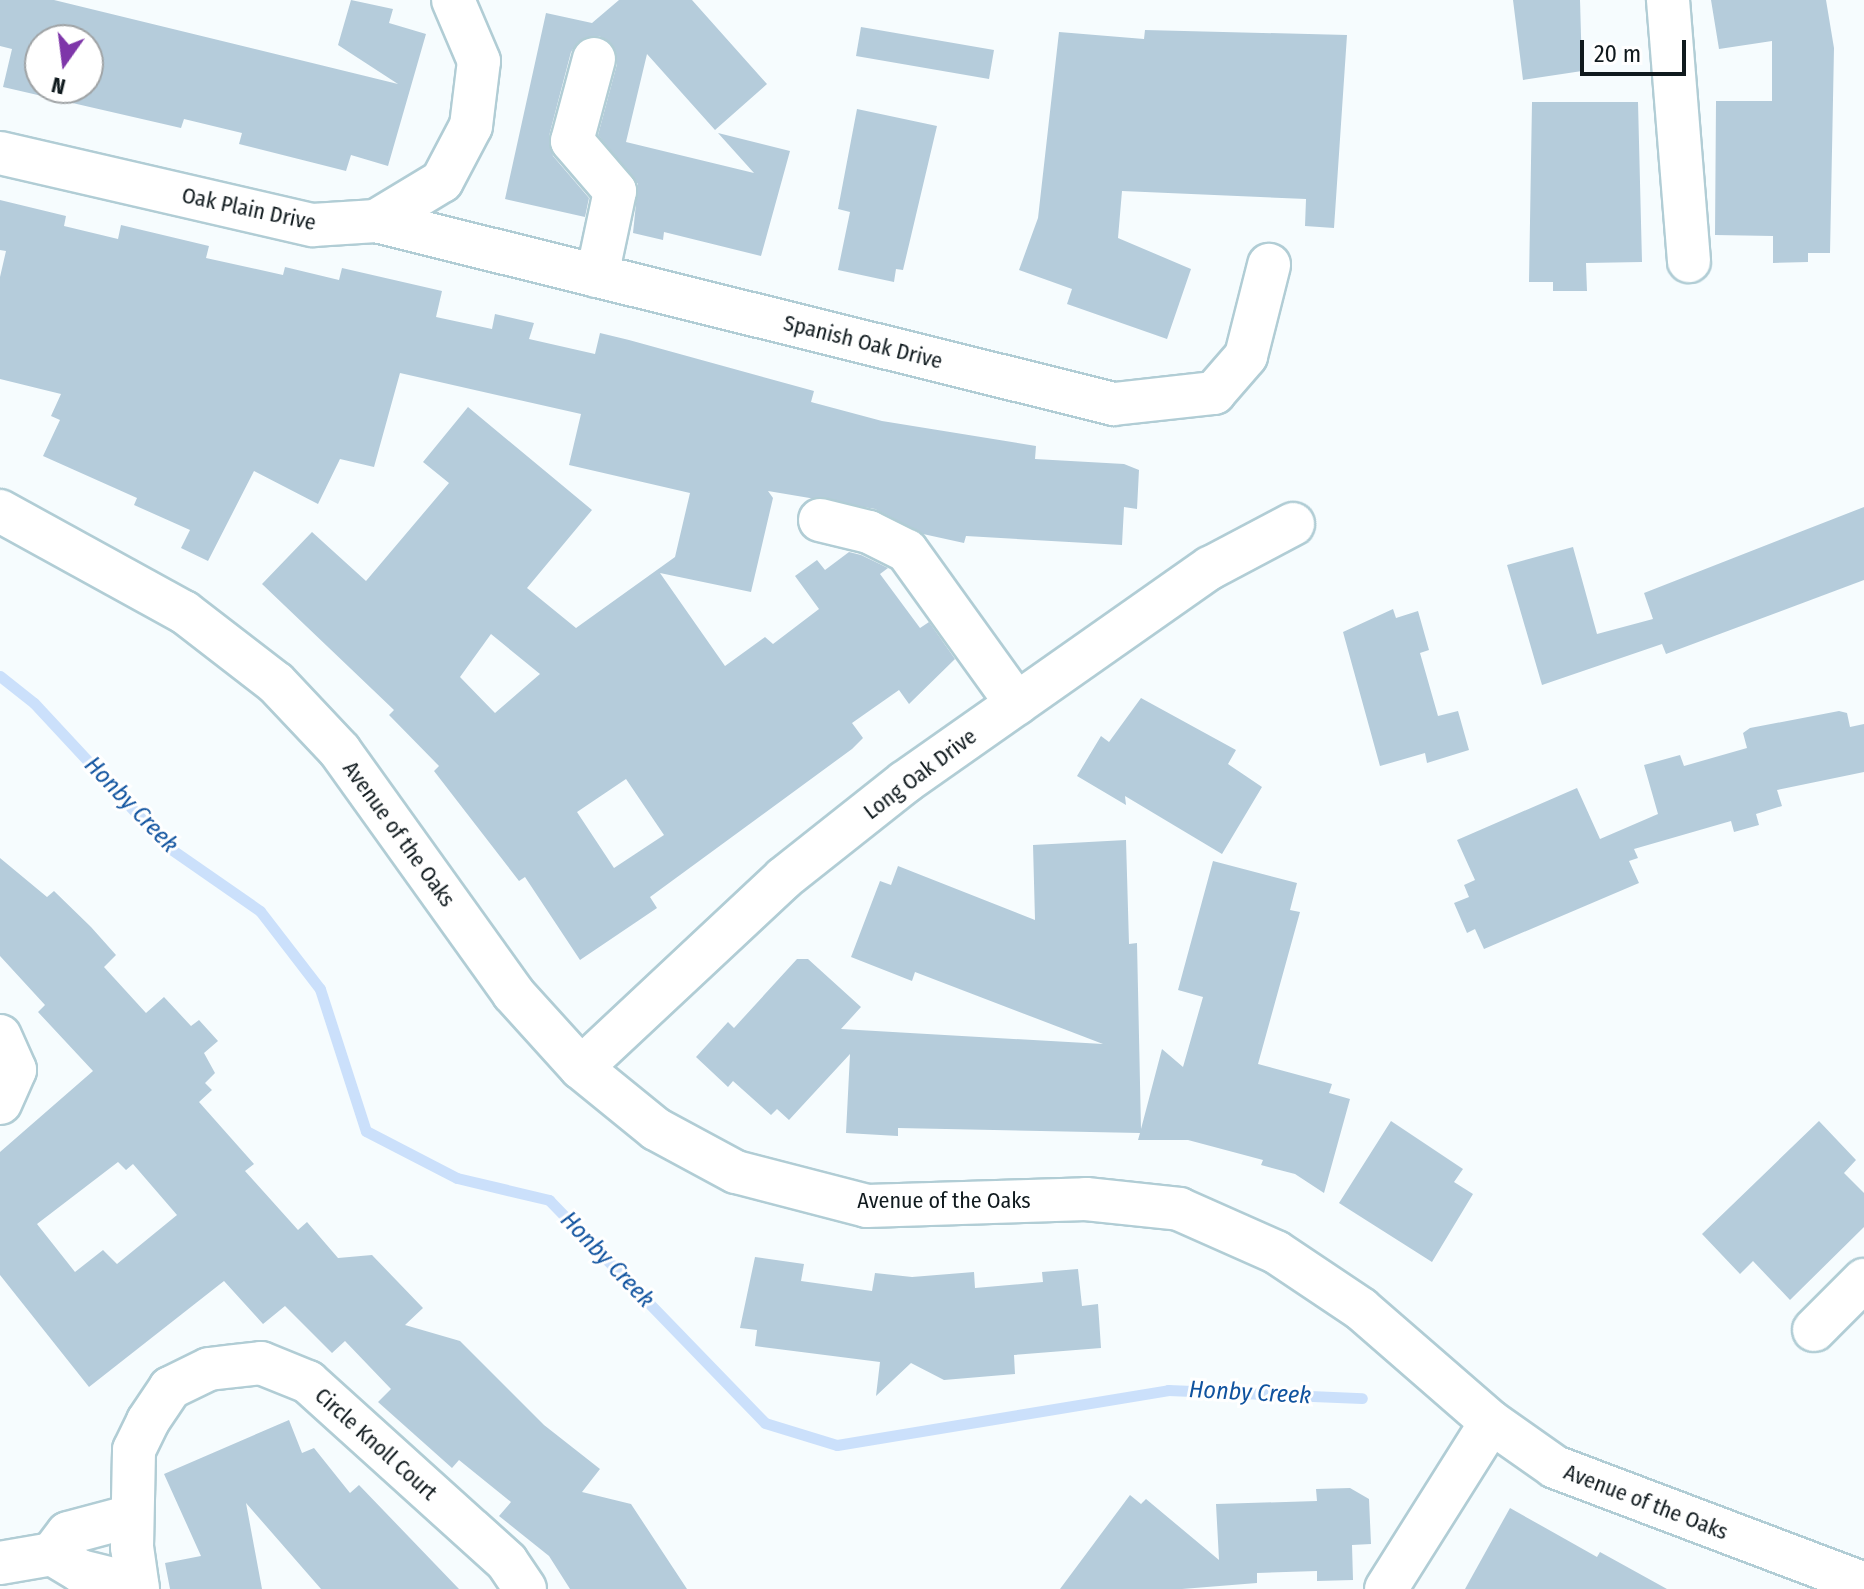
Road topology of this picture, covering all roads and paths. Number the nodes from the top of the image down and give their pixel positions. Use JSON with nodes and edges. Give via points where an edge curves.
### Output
{"nodes":[{"id":1,"x":453,"y":0,"type":"edge"},
{"id":2,"x":1668,"y":0,"type":"edge"},
{"id":3,"x":594,"y":59,"type":"dead end"},
{"id":4,"x":0,"y":153,"type":"edge"},
{"id":5,"x":376,"y":221,"type":"junction"},
{"id":6,"x":1689,"y":261,"type":"dead end"},
{"id":7,"x":1269,"y":265,"type":"dead end"},
{"id":8,"x":597,"y":276,"type":"junction"},
{"id":9,"x":0,"y":511,"type":"edge"},
{"id":10,"x":820,"y":520,"type":"dead end"},
{"id":11,"x":1293,"y":524,"type":"dead end"},
{"id":12,"x":1017,"y":704,"type":"junction"},
{"id":13,"x":0,"y":1036,"type":"edge"},
{"id":14,"x":581,"y":1068,"type":"junction"},
{"id":15,"x":0,"y":1103,"type":"edge"},
{"id":16,"x":1864,"y":1280,"type":"edge"},
{"id":17,"x":1814,"y":1330,"type":"dead end"},
{"id":18,"x":1491,"y":1422,"type":"junction"},
{"id":19,"x":132,"y":1516,"type":"junction"},
{"id":20,"x":52,"y":1554,"type":"junction"},
{"id":21,"x":0,"y":1563,"type":"edge"},
{"id":22,"x":1864,"y":1584,"type":"edge"},
{"id":23,"x":138,"y":1587,"type":"edge"},
{"id":24,"x":525,"y":1589,"type":"edge"},
{"id":25,"x":1386,"y":1589,"type":"edge"}],
"edges":[{"from":1,"to":5,"type":"street","name":"Oak Plain Drive","via":[[479,61],[471,126],[442,181]]},
{"from":2,"to":6,"type":"street"},
{"from":3,"to":8,"type":"street","via":[[572,141],[615,191]]},
{"from":4,"to":5,"type":"street","name":"Oak Plain Drive","via":[[313,225]]},
{"from":5,"to":8,"type":"street","name":"Spanish Oak Drive"},
{"from":7,"to":8,"type":"street","name":"Spanish Oak Drive","via":[[1246,356],[1214,393],[1114,404]]},
{"from":9,"to":14,"type":"street","name":"Avenue of the Oaks","via":[[184,612],[276,683],[340,751],[513,993]]},
{"from":10,"to":12,"type":"street","via":[[869,532],[907,551]]},
{"from":11,"to":12,"type":"street","name":"Long Oak Drive","via":[[1210,568]]},
{"from":12,"to":14,"type":"street","name":"Long Oak Drive","via":[[784,878]]},
{"from":13,"to":15,"type":"street","via":[[15,1070]]},
{"from":14,"to":18,"type":"street","name":"Avenue of the Oaks","via":[[656,1129],[736,1172],[801,1191],[867,1206],[1086,1199],[1179,1209],[1276,1252],[1361,1309]]},
{"from":16,"to":17,"type":"street"},
{"from":18,"to":22,"type":"street","name":"Avenue of the Oaks","via":[[1555,1467],[1608,1492]]},
{"from":18,"to":25,"type":"street"},
{"from":19,"to":20,"type":"street","via":[[68,1533]]},
{"from":19,"to":23,"type":"street","name":"Circle Knoll Court"},
{"from":19,"to":24,"type":"street","name":"Circle Knoll Court","via":[[134,1450],[170,1388],[209,1369],[261,1363],[308,1382],[507,1562]]},
{"from":20,"to":21,"type":"street"},
{"from":20,"to":23,"type":"street","via":[[80,1571]]}]}
